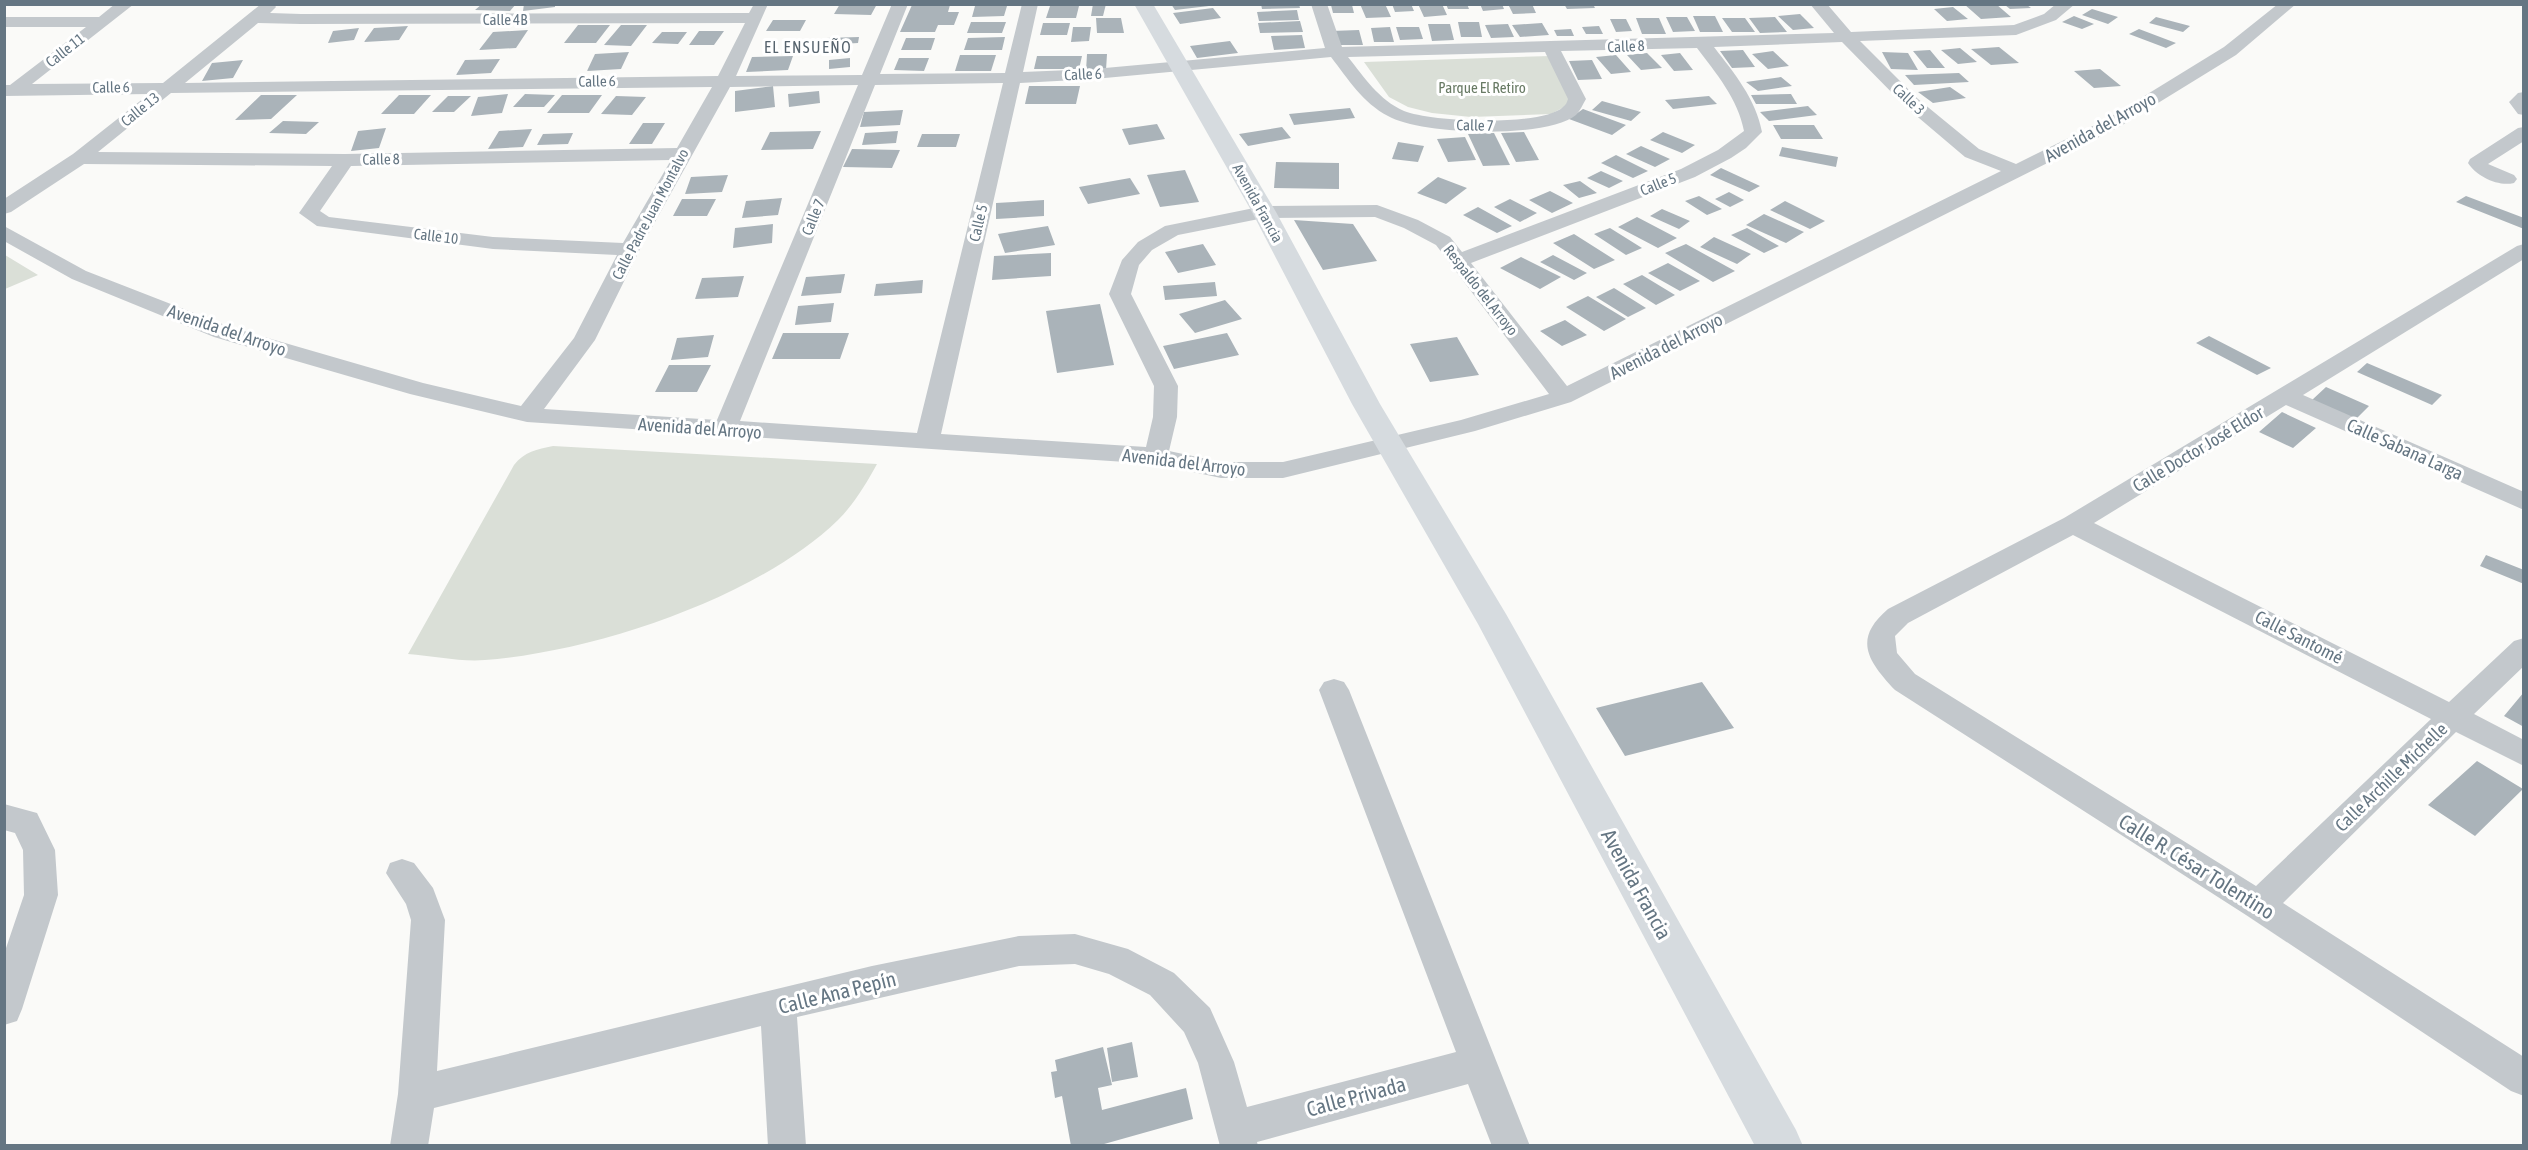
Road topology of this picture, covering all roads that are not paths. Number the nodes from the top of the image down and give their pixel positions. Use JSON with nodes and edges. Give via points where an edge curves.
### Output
{"nodes":[{"id":1,"x":126,"y":4,"type":"edge"},
{"id":2,"x":272,"y":4,"type":"edge"},
{"id":3,"x":900,"y":4,"type":"edge"},
{"id":4,"x":1030,"y":4,"type":"edge"},
{"id":5,"x":1143,"y":4,"type":"edge"},
{"id":6,"x":1318,"y":4,"type":"edge"},
{"id":7,"x":1818,"y":4,"type":"edge"},
{"id":8,"x":2067,"y":4,"type":"edge"},
{"id":9,"x":2288,"y":4,"type":"edge"},
{"id":10,"x":757,"y":11,"type":"edge"},
{"id":11,"x":256,"y":18,"type":"junction"},
{"id":12,"x":4,"y":22,"type":"edge"},
{"id":13,"x":100,"y":22,"type":"junction"},
{"id":14,"x":1847,"y":38,"type":"junction"},
{"id":15,"x":1702,"y":44,"type":"junction"},
{"id":16,"x":1551,"y":48,"type":"junction"},
{"id":17,"x":1335,"y":52,"type":"junction"},
{"id":18,"x":1178,"y":66,"type":"junction"},
{"id":19,"x":1012,"y":78,"type":"junction"},
{"id":20,"x":869,"y":79,"type":"junction"},
{"id":21,"x":725,"y":80,"type":"junction"},
{"id":22,"x":169,"y":86,"type":"junction"},
{"id":23,"x":8,"y":92,"type":"edge"},
{"id":24,"x":2523,"y":132,"type":"edge"},
{"id":25,"x":682,"y":154,"type":"junction"},
{"id":26,"x":80,"y":158,"type":"junction"},
{"id":27,"x":345,"y":160,"type":"junction"},
{"id":28,"x":2017,"y":171,"type":"junction"},
{"id":29,"x":2507,"y":179,"type":"dead end"},
{"id":30,"x":4,"y":208,"type":"edge"},
{"id":31,"x":1264,"y":212,"type":"junction"},
{"id":32,"x":4,"y":232,"type":"edge"},
{"id":33,"x":630,"y":249,"type":"junction"},
{"id":34,"x":2523,"y":250,"type":"edge"},
{"id":35,"x":1459,"y":260,"type":"junction"},
{"id":36,"x":2286,"y":396,"type":"junction"},
{"id":37,"x":1563,"y":397,"type":"junction"},
{"id":38,"x":527,"y":416,"type":"junction"},
{"id":39,"x":725,"y":429,"type":"junction"},
{"id":40,"x":927,"y":442,"type":"junction"},
{"id":41,"x":1156,"y":456,"type":"junction"},
{"id":42,"x":2523,"y":502,"type":"edge"},
{"id":43,"x":2073,"y":524,"type":"junction"},
{"id":44,"x":1880,"y":647,"type":"joint"},
{"id":45,"x":2523,"y":648,"type":"edge"},
{"id":46,"x":1334,"y":690,"type":"dead end"},
{"id":47,"x":2452,"y":717,"type":"junction"},
{"id":48,"x":2523,"y":754,"type":"edge"},
{"id":49,"x":4,"y":817,"type":"edge"},
{"id":50,"x":402,"y":873,"type":"dead end"},
{"id":51,"x":2258,"y":905,"type":"junction"},
{"id":52,"x":778,"y":1006,"type":"junction"},
{"id":53,"x":4,"y":1009,"type":"edge"},
{"id":54,"x":1478,"y":1064,"type":"junction"},
{"id":55,"x":2523,"y":1078,"type":"edge"},
{"id":56,"x":417,"y":1094,"type":"junction"},
{"id":57,"x":1236,"y":1137,"type":"edge"},
{"id":58,"x":409,"y":1146,"type":"edge"},
{"id":59,"x":787,"y":1146,"type":"edge"},
{"id":60,"x":1511,"y":1146,"type":"edge"},
{"id":61,"x":1780,"y":1146,"type":"edge"}],
"edges":[{"from":1,"to":13,"type":"street","name":"Calle 11"},
{"from":2,"to":11,"type":"street","name":"Calle 13"},
{"from":3,"to":20,"type":"street","name":"Calle 7"},
{"from":4,"to":19,"type":"street","name":"Calle 5"},
{"from":5,"to":18,"type":"main road","name":"Avenida Francia"},
{"from":6,"to":17,"type":"street"},
{"from":7,"to":14,"type":"street","name":"Calle 3"},
{"from":8,"to":14,"type":"street","name":"Calle 8","via":[[2016,30]]},
{"from":9,"to":28,"type":"street","name":"Avenida del Arroyo","via":[[2230,51],[2113,123]]},
{"from":10,"to":11,"type":"street","name":"Calle 4B"},
{"from":10,"to":21,"type":"street","name":"Calle Padre Juan Montalvo"},
{"from":11,"to":22,"type":"street","name":"Calle 13"},
{"from":12,"to":13,"type":"street"},
{"from":13,"to":23,"type":"street","name":"Calle 11"},
{"from":14,"to":15,"type":"street","name":"Calle 8"},
{"from":14,"to":28,"type":"street","name":"Calle 3","via":[[1912,103],[1972,153]]},
{"from":15,"to":16,"type":"street","name":"Calle 8"},
{"from":15,"to":35,"type":"street","name":"Calle 5","via":[[1725,72],[1752,120],[1753,132],[1740,146],[1647,188]]},
{"from":16,"to":17,"type":"street","name":"Calle 8"},
{"from":16,"to":17,"type":"street","name":"Calle 7","via":[[1576,99],[1570,111],[1516,125],[1470,126],[1423,123],[1396,114],[1374,100]]},
{"from":17,"to":18,"type":"street","name":"Calle 8"},
{"from":18,"to":19,"type":"street","name":"Calle 6"},
{"from":18,"to":31,"type":"main road","name":"Avenida Francia"},
{"from":19,"to":20,"type":"street","name":"Calle 6"},
{"from":19,"to":40,"type":"street","name":"Calle 5"},
{"from":20,"to":21,"type":"street","name":"Calle 6"},
{"from":20,"to":39,"type":"street","name":"Calle 7"},
{"from":21,"to":22,"type":"street","name":"Calle 6"},
{"from":21,"to":25,"type":"street","name":"Calle Padre Juan Montalvo"},
{"from":22,"to":23,"type":"street","name":"Calle 6"},
{"from":22,"to":26,"type":"street","name":"Calle 13"},
{"from":24,"to":29,"type":"street","via":[[2477,163]]},
{"from":25,"to":27,"type":"street","name":"Calle 8"},
{"from":25,"to":33,"type":"street","name":"Calle Padre Juan Montalvo"},
{"from":26,"to":27,"type":"street","name":"Calle 8"},
{"from":26,"to":30,"type":"street","name":"Calle 13"},
{"from":27,"to":33,"type":"street","name":"Calle 10","via":[[309,213],[324,222],[493,243]]},
{"from":28,"to":37,"type":"street","name":"Avenida del Arroyo"},
{"from":31,"to":35,"type":"street","name":"Respaldo del Arroyo","via":[[1377,211],[1443,240]]},
{"from":31,"to":41,"type":"street","name":"Respaldo del Arroyo","via":[[1172,230],[1145,246],[1129,264],[1120,294],[1166,386],[1165,417]]},
{"from":31,"to":61,"type":"main road","name":"Avenida Francia","via":[[1366,404],[1494,623]]},
{"from":32,"to":38,"type":"street","name":"Avenida del Arroyo","via":[[79,276],[222,332]]},
{"from":33,"to":38,"type":"street","name":"Calle Padre Juan Montalvo","via":[[584,340]]},
{"from":34,"to":36,"type":"street","name":"Calle Doctor José Eldor"},
{"from":35,"to":37,"type":"street","name":"Respaldo del Arroyo"},
{"from":36,"to":42,"type":"street","name":"Calle Sabana Larga"},
{"from":36,"to":43,"type":"street","name":"Calle Doctor José Eldor"},
{"from":37,"to":41,"type":"street","name":"Avenida del Arroyo","via":[[1466,426],[1283,470],[1221,470]]},
{"from":38,"to":39,"type":"street","name":"Avenida del Arroyo"},
{"from":39,"to":40,"type":"street","name":"Avenida del Arroyo"},
{"from":40,"to":41,"type":"street","name":"Avenida del Arroyo"},
{"from":43,"to":44,"type":"street","name":"Calle Doctor José Eldor","via":[[1898,616],[1884,629]]},
{"from":43,"to":47,"type":"street","name":"Calle Santomé"},
{"from":44,"to":51,"type":"street","name":"Calle R. César Tolentino","via":[[1887,663],[1905,682]]},
{"from":45,"to":47,"type":"street","name":"Calle Archille Michelle"},
{"from":46,"to":54,"type":"street"},
{"from":47,"to":48,"type":"street","name":"Calle Santomé"},
{"from":47,"to":51,"type":"street","name":"Calle Archille Michelle"},
{"from":49,"to":53,"type":"street","via":[[26,822],[39,850],[41,895]]},
{"from":50,"to":56,"type":"street","via":[[421,898],[428,920]]},
{"from":51,"to":55,"type":"street","name":"Calle R. César Tolentino"},
{"from":52,"to":56,"type":"street","name":"Calle Ana Pepín"},
{"from":52,"to":57,"type":"street","name":"Calle Ana Pepín","via":[[1019,951],[1075,949],[1116,960],[1162,984],[1197,1020],[1216,1062]]},
{"from":52,"to":59,"type":"street"},
{"from":54,"to":57,"type":"street","name":"Calle Privada"},
{"from":54,"to":60,"type":"street"},
{"from":56,"to":58,"type":"street"}]}
